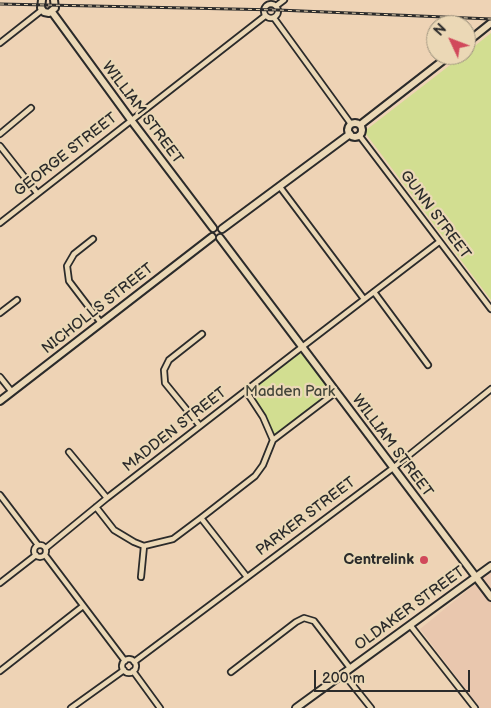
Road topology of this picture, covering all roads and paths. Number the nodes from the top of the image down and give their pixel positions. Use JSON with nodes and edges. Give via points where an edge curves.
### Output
{"nodes":[{"id":1,"x":42,"y":0,"type":"edge"},
{"id":2,"x":54,"y":0,"type":"edge"},
{"id":3,"x":262,"y":0,"type":"edge"},
{"id":4,"x":284,"y":0,"type":"edge"},
{"id":5,"x":266,"y":6,"type":"junction"},
{"id":6,"x":276,"y":6,"type":"junction"},
{"id":7,"x":42,"y":10,"type":"junction"},
{"id":8,"x":52,"y":12,"type":"junction"},
{"id":9,"x":265,"y":16,"type":"junction"},
{"id":10,"x":274,"y":18,"type":"junction"},
{"id":11,"x":491,"y":23,"type":"edge"},
{"id":12,"x":476,"y":35,"type":"edge"},
{"id":13,"x":0,"y":43,"type":"edge"},
{"id":14,"x":437,"y":65,"type":"edge"},
{"id":15,"x":31,"y":108,"type":"dead end"},
{"id":16,"x":131,"y":120,"type":"junction"},
{"id":17,"x":351,"y":124,"type":"junction"},
{"id":18,"x":360,"y":125,"type":"junction"},
{"id":19,"x":0,"y":134,"type":"edge"},
{"id":20,"x":350,"y":134,"type":"junction"},
{"id":21,"x":359,"y":135,"type":"junction"},
{"id":22,"x":0,"y":146,"type":"edge"},
{"id":23,"x":280,"y":187,"type":"junction"},
{"id":24,"x":37,"y":193,"type":"junction"},
{"id":25,"x":0,"y":223,"type":"edge"},
{"id":26,"x":213,"y":228,"type":"junction"},
{"id":27,"x":222,"y":229,"type":"junction"},
{"id":28,"x":212,"y":237,"type":"junction"},
{"id":29,"x":220,"y":238,"type":"junction"},
{"id":30,"x":93,"y":239,"type":"dead end"},
{"id":31,"x":439,"y":242,"type":"junction"},
{"id":32,"x":374,"y":292,"type":"junction"},
{"id":33,"x":364,"y":299,"type":"junction"},
{"id":34,"x":17,"y":300,"type":"dead end"},
{"id":35,"x":491,"y":309,"type":"edge"},
{"id":36,"x":0,"y":314,"type":"edge"},
{"id":37,"x":101,"y":323,"type":"junction"},
{"id":38,"x":202,"y":334,"type":"dead end"},
{"id":39,"x":302,"y":346,"type":"junction"},
{"id":40,"x":428,"y":365,"type":"dead end"},
{"id":41,"x":0,"y":377,"type":"edge"},
{"id":42,"x":491,"y":389,"type":"edge"},
{"id":43,"x":246,"y":391,"type":"junction"},
{"id":44,"x":12,"y":392,"type":"junction"},
{"id":45,"x":336,"y":392,"type":"junction"},
{"id":46,"x":0,"y":401,"type":"edge"},
{"id":47,"x":200,"y":426,"type":"junction"},
{"id":48,"x":273,"y":440,"type":"junction"},
{"id":49,"x":68,"y":452,"type":"dead end"},
{"id":50,"x":393,"y":468,"type":"junction"},
{"id":51,"x":0,"y":495,"type":"edge"},
{"id":52,"x":107,"y":498,"type":"junction"},
{"id":53,"x":96,"y":506,"type":"junction"},
{"id":54,"x":201,"y":518,"type":"junction"},
{"id":55,"x":38,"y":545,"type":"junction"},
{"id":56,"x":144,"y":546,"type":"junction"},
{"id":57,"x":46,"y":548,"type":"junction"},
{"id":58,"x":36,"y":555,"type":"junction"},
{"id":59,"x":44,"y":555,"type":"junction"},
{"id":60,"x":491,"y":566,"type":"edge"},
{"id":61,"x":141,"y":577,"type":"dead end"},
{"id":62,"x":247,"y":577,"type":"junction"},
{"id":63,"x":476,"y":577,"type":"junction"},
{"id":64,"x":0,"y":583,"type":"edge"},
{"id":65,"x":491,"y":597,"type":"edge"},
{"id":66,"x":83,"y":606,"type":"junction"},
{"id":67,"x":410,"y":624,"type":"junction"},
{"id":68,"x":125,"y":661,"type":"junction"},
{"id":69,"x":134,"y":662,"type":"junction"},
{"id":70,"x":350,"y":668,"type":"junction"},
{"id":71,"x":0,"y":670,"type":"edge"},
{"id":72,"x":124,"y":670,"type":"junction"},
{"id":73,"x":133,"y":672,"type":"junction"},
{"id":74,"x":231,"y":672,"type":"dead end"},
{"id":75,"x":344,"y":673,"type":"junction"},
{"id":76,"x":71,"y":708,"type":"edge"},
{"id":77,"x":160,"y":708,"type":"edge"},
{"id":78,"x":296,"y":708,"type":"edge"},
{"id":79,"x":371,"y":708,"type":"edge"},
{"id":80,"x":475,"y":708,"type":"edge"}],
"edges":[{"from":1,"to":7,"type":"street"},
{"from":2,"to":8,"type":"street","via":[[56,5]]},
{"from":3,"to":5,"type":"street"},
{"from":4,"to":6,"type":"street"},
{"from":5,"to":6,"type":"street"},
{"from":5,"to":9,"type":"street"},
{"from":6,"to":10,"type":"street","via":[[278,13]]},
{"from":7,"to":8,"type":"street"},
{"from":7,"to":13,"type":"street"},
{"from":8,"to":16,"type":"street","name":"WILLIAM STREET"},
{"from":9,"to":10,"type":"street"},
{"from":9,"to":16,"type":"street","name":"GEORGE STREET"},
{"from":10,"to":17,"type":"street"},
{"from":11,"to":12,"type":"street"},
{"from":14,"to":18,"type":"street"},
{"from":15,"to":19,"type":"street"},
{"from":16,"to":24,"type":"street","name":"GEORGE STREET"},
{"from":16,"to":26,"type":"street","name":"WILLIAM STREET"},
{"from":17,"to":18,"type":"street"},
{"from":17,"to":20,"type":"street"},
{"from":18,"to":21,"type":"street","via":[[362,131]]},
{"from":20,"to":21,"type":"street"},
{"from":20,"to":23,"type":"street"},
{"from":21,"to":31,"type":"street","name":"GUNN STREET"},
{"from":22,"to":24,"type":"street"},
{"from":23,"to":27,"type":"street"},
{"from":23,"to":33,"type":"street"},
{"from":24,"to":25,"type":"street","name":"GEORGE STREET"},
{"from":26,"to":27,"type":"street","via":[[218,226]]},
{"from":26,"to":28,"type":"street"},
{"from":27,"to":29,"type":"street"},
{"from":28,"to":29,"type":"street"},
{"from":28,"to":37,"type":"street","name":"NICHOLLS STREET"},
{"from":29,"to":39,"type":"street","name":"WILLIAM STREET"},
{"from":30,"to":37,"type":"street","via":[[74,254],[67,266],[69,280]]},
{"from":31,"to":32,"type":"street","name":"MADDEN STREET"},
{"from":31,"to":35,"type":"street","name":"GUNN STREET"},
{"from":32,"to":33,"type":"street","name":"MADDEN STREET"},
{"from":32,"to":40,"type":"street"},
{"from":33,"to":39,"type":"street","name":"MADDEN STREET"},
{"from":34,"to":36,"type":"street"},
{"from":37,"to":44,"type":"street","name":"NICHOLLS STREET"},
{"from":38,"to":47,"type":"street","via":[[169,360],[164,370],[165,383]]},
{"from":39,"to":43,"type":"street","name":"MADDEN STREET"},
{"from":39,"to":45,"type":"street","name":"WILLIAM STREET"},
{"from":41,"to":44,"type":"street"},
{"from":42,"to":50,"type":"street","name":"PARKER STREET"},
{"from":43,"to":47,"type":"street","name":"MADDEN STREET"},
{"from":43,"to":48,"type":"street","via":[[264,417]]},
{"from":44,"to":46,"type":"street","name":"NICHOLLS STREET"},
{"from":45,"to":48,"type":"street"},
{"from":45,"to":50,"type":"street","name":"WILLIAM STREET"},
{"from":47,"to":52,"type":"street","name":"MADDEN STREET"},
{"from":48,"to":54,"type":"street","via":[[255,476]]},
{"from":49,"to":52,"type":"street"},
{"from":50,"to":62,"type":"street","name":"PARKER STREET"},
{"from":50,"to":63,"type":"street","name":"WILLIAM STREET"},
{"from":51,"to":55,"type":"street"},
{"from":52,"to":53,"type":"street","name":"MADDEN STREET"},
{"from":53,"to":56,"type":"street","via":[[114,530]]},
{"from":53,"to":57,"type":"street","name":"MADDEN STREET"},
{"from":54,"to":56,"type":"street","via":[[172,539]]},
{"from":54,"to":62,"type":"street"},
{"from":55,"to":57,"type":"street"},
{"from":55,"to":58,"type":"street","via":[[34,551]]},
{"from":56,"to":61,"type":"street"},
{"from":57,"to":59,"type":"street"},
{"from":58,"to":59,"type":"street"},
{"from":58,"to":64,"type":"street"},
{"from":59,"to":66,"type":"street"},
{"from":60,"to":63,"type":"street","name":"OLDAKER STREET"},
{"from":62,"to":69,"type":"street","name":"PARKER STREET"},
{"from":63,"to":65,"type":"street","name":"WILLIAM STREET"},
{"from":63,"to":67,"type":"street","name":"OLDAKER STREET"},
{"from":66,"to":68,"type":"street"},
{"from":66,"to":71,"type":"street"},
{"from":67,"to":70,"type":"street","name":"OLDAKER STREET"},
{"from":67,"to":80,"type":"street"},
{"from":68,"to":69,"type":"street"},
{"from":68,"to":72,"type":"street","via":[[122,664]]},
{"from":69,"to":73,"type":"street"},
{"from":70,"to":74,"type":"street","via":[[314,621],[304,618]]},
{"from":70,"to":75,"type":"street","name":"OLDAKER STREET"},
{"from":72,"to":73,"type":"street"},
{"from":72,"to":76,"type":"street"},
{"from":73,"to":77,"type":"street"},
{"from":75,"to":78,"type":"street","name":"OLDAKER STREET"},
{"from":75,"to":79,"type":"street"}]}
